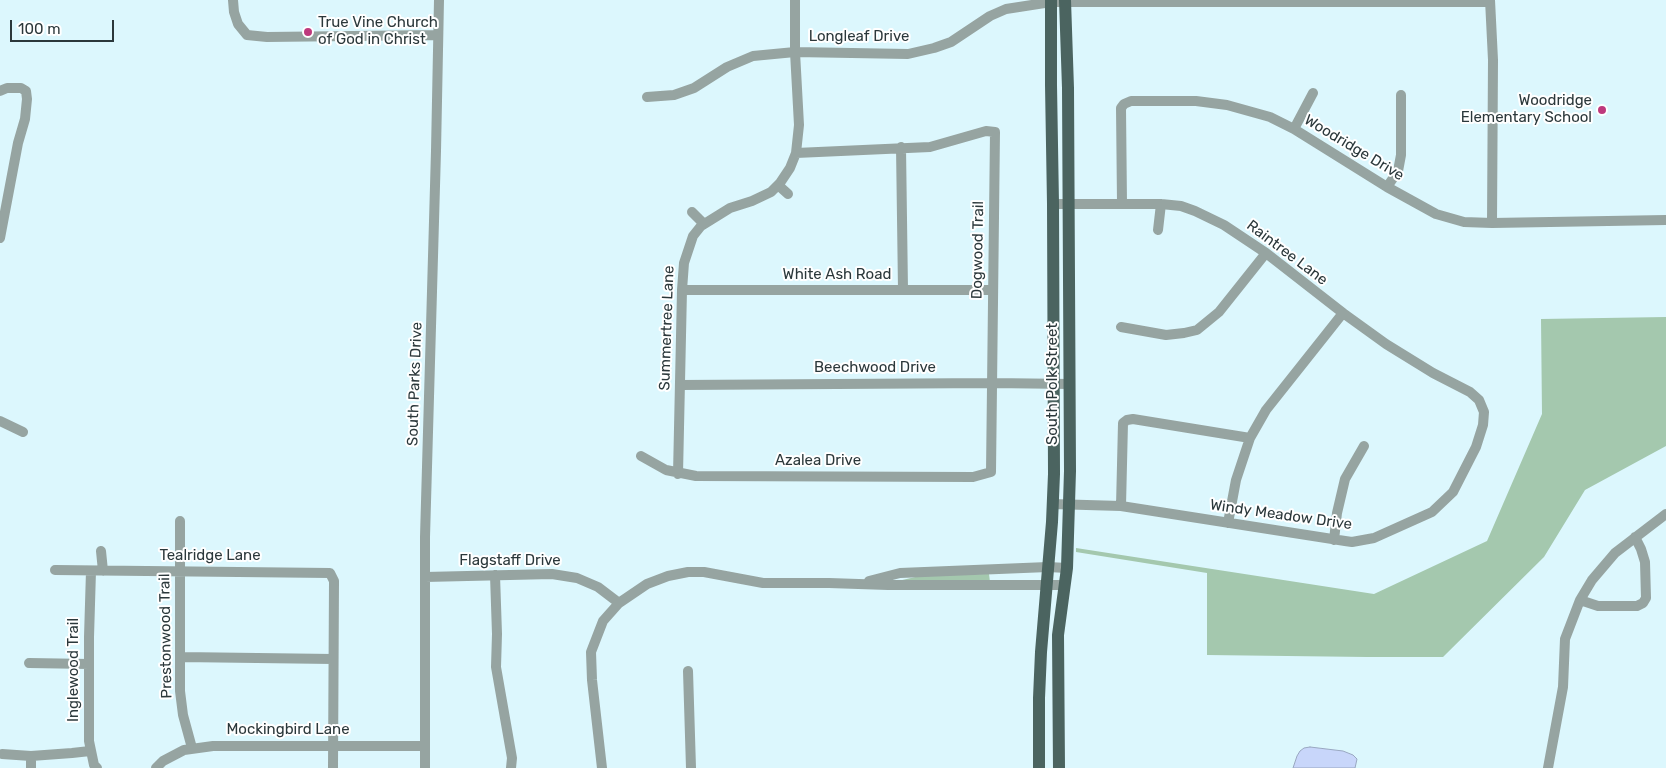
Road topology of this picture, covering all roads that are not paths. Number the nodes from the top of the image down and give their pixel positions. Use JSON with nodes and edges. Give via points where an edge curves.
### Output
{"nodes":[{"id":1,"x":233,"y":0,"type":"edge"},
{"id":2,"x":439,"y":0,"type":"edge"},
{"id":3,"x":795,"y":0,"type":"edge"},
{"id":4,"x":1051,"y":1,"type":"edge"},
{"id":5,"x":1065,"y":1,"type":"edge"},
{"id":6,"x":1396,"y":1,"type":"edge"},
{"id":7,"x":1490,"y":1,"type":"edge"},
{"id":8,"x":1004,"y":4,"type":"edge"},
{"id":9,"x":438,"y":35,"type":"junction"},
{"id":10,"x":795,"y":52,"type":"junction"},
{"id":11,"x":0,"y":91,"type":"edge"},
{"id":12,"x":1313,"y":94,"type":"dead end"},
{"id":13,"x":1401,"y":95,"type":"dead end"},
{"id":14,"x":647,"y":97,"type":"dead end"},
{"id":15,"x":1294,"y":129,"type":"junction"},
{"id":16,"x":901,"y":147,"type":"junction"},
{"id":17,"x":796,"y":153,"type":"junction"},
{"id":18,"x":778,"y":185,"type":"junction"},
{"id":19,"x":1387,"y":186,"type":"junction"},
{"id":20,"x":788,"y":194,"type":"dead end"},
{"id":21,"x":1122,"y":203,"type":"junction"},
{"id":22,"x":1053,"y":204,"type":"junction"},
{"id":23,"x":1068,"y":204,"type":"junction"},
{"id":24,"x":1161,"y":204,"type":"junction"},
{"id":25,"x":692,"y":212,"type":"dead end"},
{"id":26,"x":1666,"y":220,"type":"edge"},
{"id":27,"x":1492,"y":223,"type":"junction"},
{"id":28,"x":704,"y":224,"type":"junction"},
{"id":29,"x":1158,"y":230,"type":"dead end"},
{"id":30,"x":0,"y":238,"type":"edge"},
{"id":31,"x":1266,"y":253,"type":"junction"},
{"id":32,"x":682,"y":290,"type":"junction"},
{"id":33,"x":903,"y":290,"type":"junction"},
{"id":34,"x":992,"y":290,"type":"junction"},
{"id":35,"x":1343,"y":313,"type":"junction"},
{"id":36,"x":1120,"y":327,"type":"dead end"},
{"id":37,"x":992,"y":383,"type":"junction"},
{"id":38,"x":680,"y":384,"type":"junction"},
{"id":39,"x":1053,"y":384,"type":"junction"},
{"id":40,"x":1070,"y":384,"type":"junction"},
{"id":41,"x":1479,"y":400,"type":"joint"},
{"id":42,"x":0,"y":421,"type":"edge"},
{"id":43,"x":23,"y":432,"type":"dead end"},
{"id":44,"x":1250,"y":438,"type":"junction"},
{"id":45,"x":1364,"y":446,"type":"dead end"},
{"id":46,"x":641,"y":456,"type":"dead end"},
{"id":47,"x":991,"y":465,"type":"joint"},
{"id":48,"x":678,"y":474,"type":"junction"},
{"id":49,"x":1052,"y":504,"type":"junction"},
{"id":50,"x":1069,"y":506,"type":"junction"},
{"id":51,"x":1122,"y":506,"type":"junction"},
{"id":52,"x":1666,"y":514,"type":"edge"},
{"id":53,"x":180,"y":521,"type":"dead end"},
{"id":54,"x":1228,"y":523,"type":"junction"},
{"id":55,"x":1635,"y":537,"type":"junction"},
{"id":56,"x":1334,"y":540,"type":"junction"},
{"id":57,"x":101,"y":551,"type":"dead end"},
{"id":58,"x":1048,"y":567,"type":"junction"},
{"id":59,"x":1067,"y":568,"type":"junction"},
{"id":60,"x":997,"y":569,"type":"junction"},
{"id":61,"x":55,"y":570,"type":"dead end"},
{"id":62,"x":103,"y":570,"type":"junction"},
{"id":63,"x":91,"y":571,"type":"junction"},
{"id":64,"x":180,"y":571,"type":"junction"},
{"id":65,"x":495,"y":575,"type":"junction"},
{"id":66,"x":425,"y":577,"type":"junction"},
{"id":67,"x":860,"y":584,"type":"junction"},
{"id":68,"x":997,"y":585,"type":"junction"},
{"id":69,"x":1047,"y":585,"type":"junction"},
{"id":70,"x":1064,"y":585,"type":"junction"},
{"id":71,"x":1580,"y":600,"type":"junction"},
{"id":72,"x":619,"y":603,"type":"junction"},
{"id":73,"x":181,"y":658,"type":"junction"},
{"id":74,"x":333,"y":659,"type":"junction"},
{"id":75,"x":28,"y":663,"type":"dead end"},
{"id":76,"x":89,"y":664,"type":"junction"},
{"id":77,"x":688,"y":671,"type":"dead end"},
{"id":78,"x":333,"y":745,"type":"junction"},
{"id":79,"x":425,"y":746,"type":"junction"},
{"id":80,"x":192,"y":748,"type":"junction"},
{"id":81,"x":90,"y":750,"type":"junction"},
{"id":82,"x":2,"y":754,"type":"dead end"},
{"id":83,"x":31,"y":756,"type":"junction"},
{"id":84,"x":31,"y":768,"type":"edge"},
{"id":85,"x":97,"y":768,"type":"edge"},
{"id":86,"x":156,"y":768,"type":"edge"},
{"id":87,"x":333,"y":768,"type":"edge"},
{"id":88,"x":425,"y":768,"type":"edge"},
{"id":89,"x":511,"y":768,"type":"edge"},
{"id":90,"x":602,"y":768,"type":"edge"},
{"id":91,"x":691,"y":768,"type":"edge"},
{"id":92,"x":1039,"y":768,"type":"edge"},
{"id":93,"x":1059,"y":768,"type":"edge"},
{"id":94,"x":1548,"y":768,"type":"edge"}],
"edges":[{"from":1,"to":9,"type":"street","via":[[238,24],[247,35]]},
{"from":2,"to":9,"type":"street","name":"South Parks Drive"},
{"from":3,"to":10,"type":"street","name":"Summertree Lane"},
{"from":4,"to":5,"type":"street","name":"Longleaf Drive"},
{"from":4,"to":8,"type":"street","name":"Longleaf Drive"},
{"from":4,"to":22,"type":"main road","name":"South Polk Street"},
{"from":5,"to":6,"type":"street","name":"Longleaf Drive"},
{"from":5,"to":23,"type":"main road","name":"South Polk Street"},
{"from":6,"to":7,"type":"street","name":"Longleaf Drive"},
{"from":7,"to":27,"type":"street"},
{"from":8,"to":10,"type":"street","name":"Longleaf Drive","via":[[951,42],[908,54]]},
{"from":9,"to":66,"type":"street","name":"South Parks Drive"},
{"from":10,"to":14,"type":"street","name":"Longleaf Drive","via":[[753,56],[727,67],[694,88],[674,95]]},
{"from":10,"to":17,"type":"street","name":"Summertree Lane","via":[[799,104]]},
{"from":11,"to":30,"type":"street","via":[[22,88],[27,99]]},
{"from":12,"to":15,"type":"street"},
{"from":13,"to":19,"type":"street","via":[[1401,155],[1398,170]]},
{"from":15,"to":19,"type":"street","name":"Woodridge Drive"},
{"from":15,"to":21,"type":"street","name":"Woodridge Drive","via":[[1270,117],[1227,105],[1196,101],[1130,101],[1121,108]]},
{"from":16,"to":17,"type":"street"},
{"from":16,"to":33,"type":"street"},
{"from":16,"to":34,"type":"street","name":"Dogwood Trail","via":[[930,147],[986,131],[995,132]]},
{"from":17,"to":18,"type":"street","name":"Summertree Lane"},
{"from":18,"to":20,"type":"street"},
{"from":18,"to":28,"type":"street","name":"Summertree Lane","via":[[771,192],[730,208]]},
{"from":19,"to":27,"type":"street","name":"Woodridge Drive","via":[[1436,214],[1464,222]]},
{"from":21,"to":23,"type":"street","name":"Raintree Lane"},
{"from":21,"to":24,"type":"street","name":"Raintree Lane"},
{"from":22,"to":23,"type":"street","name":"Raintree Lane"},
{"from":22,"to":39,"type":"main road","name":"South Polk Street"},
{"from":23,"to":40,"type":"main road","name":"South Polk Street"},
{"from":24,"to":29,"type":"street"},
{"from":24,"to":31,"type":"street","name":"Raintree Lane","via":[[1194,211],[1224,225]]},
{"from":25,"to":28,"type":"street"},
{"from":26,"to":27,"type":"street","name":"Woodridge Drive"},
{"from":28,"to":32,"type":"street","name":"Summertree Lane","via":[[693,236],[684,263]]},
{"from":31,"to":35,"type":"street","name":"Raintree Lane"},
{"from":31,"to":36,"type":"street","via":[[1219,312],[1197,330],[1166,335]]},
{"from":32,"to":33,"type":"street","name":"White Ash Road"},
{"from":32,"to":38,"type":"street","name":"Summertree Lane"},
{"from":33,"to":34,"type":"street","name":"White Ash Road"},
{"from":34,"to":37,"type":"street","name":"Dogwood Trail"},
{"from":35,"to":41,"type":"street","name":"Raintree Lane","via":[[1386,344]]},
{"from":35,"to":44,"type":"street","via":[[1266,410]]},
{"from":37,"to":38,"type":"street","name":"Beechwood Drive"},
{"from":37,"to":39,"type":"street","name":"Beechwood Drive"},
{"from":37,"to":47,"type":"street","name":"Dogwood Trail"},
{"from":38,"to":48,"type":"street","name":"Summertree Lane"},
{"from":39,"to":40,"type":"street","name":"Beechwood Drive"},
{"from":39,"to":49,"type":"main road","name":"South Polk Street"},
{"from":40,"to":50,"type":"main road","name":"South Polk Street"},
{"from":41,"to":56,"type":"street","name":"Windy Meadow Drive","via":[[1484,412],[1476,447],[1453,492],[1442,504],[1411,523],[1374,538],[1352,542]]},
{"from":42,"to":43,"type":"street"},
{"from":44,"to":51,"type":"street","via":[[1126,420],[1123,423]]},
{"from":44,"to":54,"type":"street","via":[[1236,480]]},
{"from":45,"to":56,"type":"street","via":[[1345,479]]},
{"from":46,"to":48,"type":"street","name":"Azalea Drive"},
{"from":47,"to":48,"type":"street","name":"Azalea Drive","via":[[991,472],[973,477]]},
{"from":49,"to":50,"type":"street","name":"Windy Meadow Drive"},
{"from":49,"to":58,"type":"main road","name":"South Polk Street"},
{"from":50,"to":51,"type":"street","name":"Windy Meadow Drive"},
{"from":50,"to":59,"type":"main road","name":"South Polk Street"},
{"from":51,"to":54,"type":"street","name":"Windy Meadow Drive"},
{"from":52,"to":55,"type":"street"},
{"from":53,"to":64,"type":"street","name":"Prestonwood Trail"},
{"from":54,"to":56,"type":"street","name":"Windy Meadow Drive"},
{"from":55,"to":71,"type":"street","via":[[1606,562]]},
{"from":55,"to":71,"type":"street","via":[[1645,562],[1646,598],[1643,603],[1637,606],[1598,606]]},
{"from":57,"to":62,"type":"street"},
{"from":58,"to":59,"type":"street"},
{"from":58,"to":60,"type":"street"},
{"from":58,"to":69,"type":"main road","name":"South Polk Street"},
{"from":59,"to":70,"type":"main road","name":"South Polk Street"},
{"from":60,"to":67,"type":"street","via":[[900,573]]},
{"from":60,"to":68,"type":"street"},
{"from":61,"to":63,"type":"street","name":"Tealridge Lane"},
{"from":62,"to":63,"type":"street","name":"Tealridge Lane"},
{"from":62,"to":64,"type":"street","name":"Tealridge Lane"},
{"from":63,"to":76,"type":"street","name":"Inglewood Trail"},
{"from":64,"to":73,"type":"street","name":"Prestonwood Trail"},
{"from":64,"to":74,"type":"street","name":"Tealridge Lane","via":[[330,573],[334,581]]},
{"from":65,"to":66,"type":"street","name":"Flagstaff Drive"},
{"from":65,"to":72,"type":"street","name":"Flagstaff Drive","via":[[552,574],[578,578]]},
{"from":65,"to":89,"type":"street","via":[[496,667]]},
{"from":66,"to":79,"type":"street","name":"South Parks Drive"},
{"from":67,"to":68,"type":"street"},
{"from":67,"to":72,"type":"street","via":[[763,583],[688,572],[648,584]]},
{"from":68,"to":69,"type":"street"},
{"from":69,"to":70,"type":"street"},
{"from":69,"to":92,"type":"main road","name":"South Polk Street","via":[[1039,698]]},
{"from":70,"to":93,"type":"main road","name":"South Polk Street","via":[[1058,635]]},
{"from":71,"to":94,"type":"street","via":[[1565,639],[1563,687]]},
{"from":72,"to":90,"type":"street","via":[[602,622],[591,652]]},
{"from":73,"to":74,"type":"street"},
{"from":73,"to":80,"type":"street","name":"Prestonwood Trail","via":[[180,691]]},
{"from":74,"to":78,"type":"street"},
{"from":75,"to":76,"type":"street"},
{"from":76,"to":81,"type":"street","name":"Inglewood Trail"},
{"from":77,"to":91,"type":"street"},
{"from":78,"to":79,"type":"street","name":"Mockingbird Lane"},
{"from":78,"to":80,"type":"street","name":"Mockingbird Lane"},
{"from":78,"to":87,"type":"street"},
{"from":79,"to":88,"type":"street","name":"South Parks Drive"},
{"from":80,"to":86,"type":"street","name":"Mockingbird Lane"},
{"from":81,"to":83,"type":"street"},
{"from":81,"to":85,"type":"street","name":"Inglewood Trail"},
{"from":82,"to":83,"type":"street"},
{"from":83,"to":84,"type":"street"}]}
